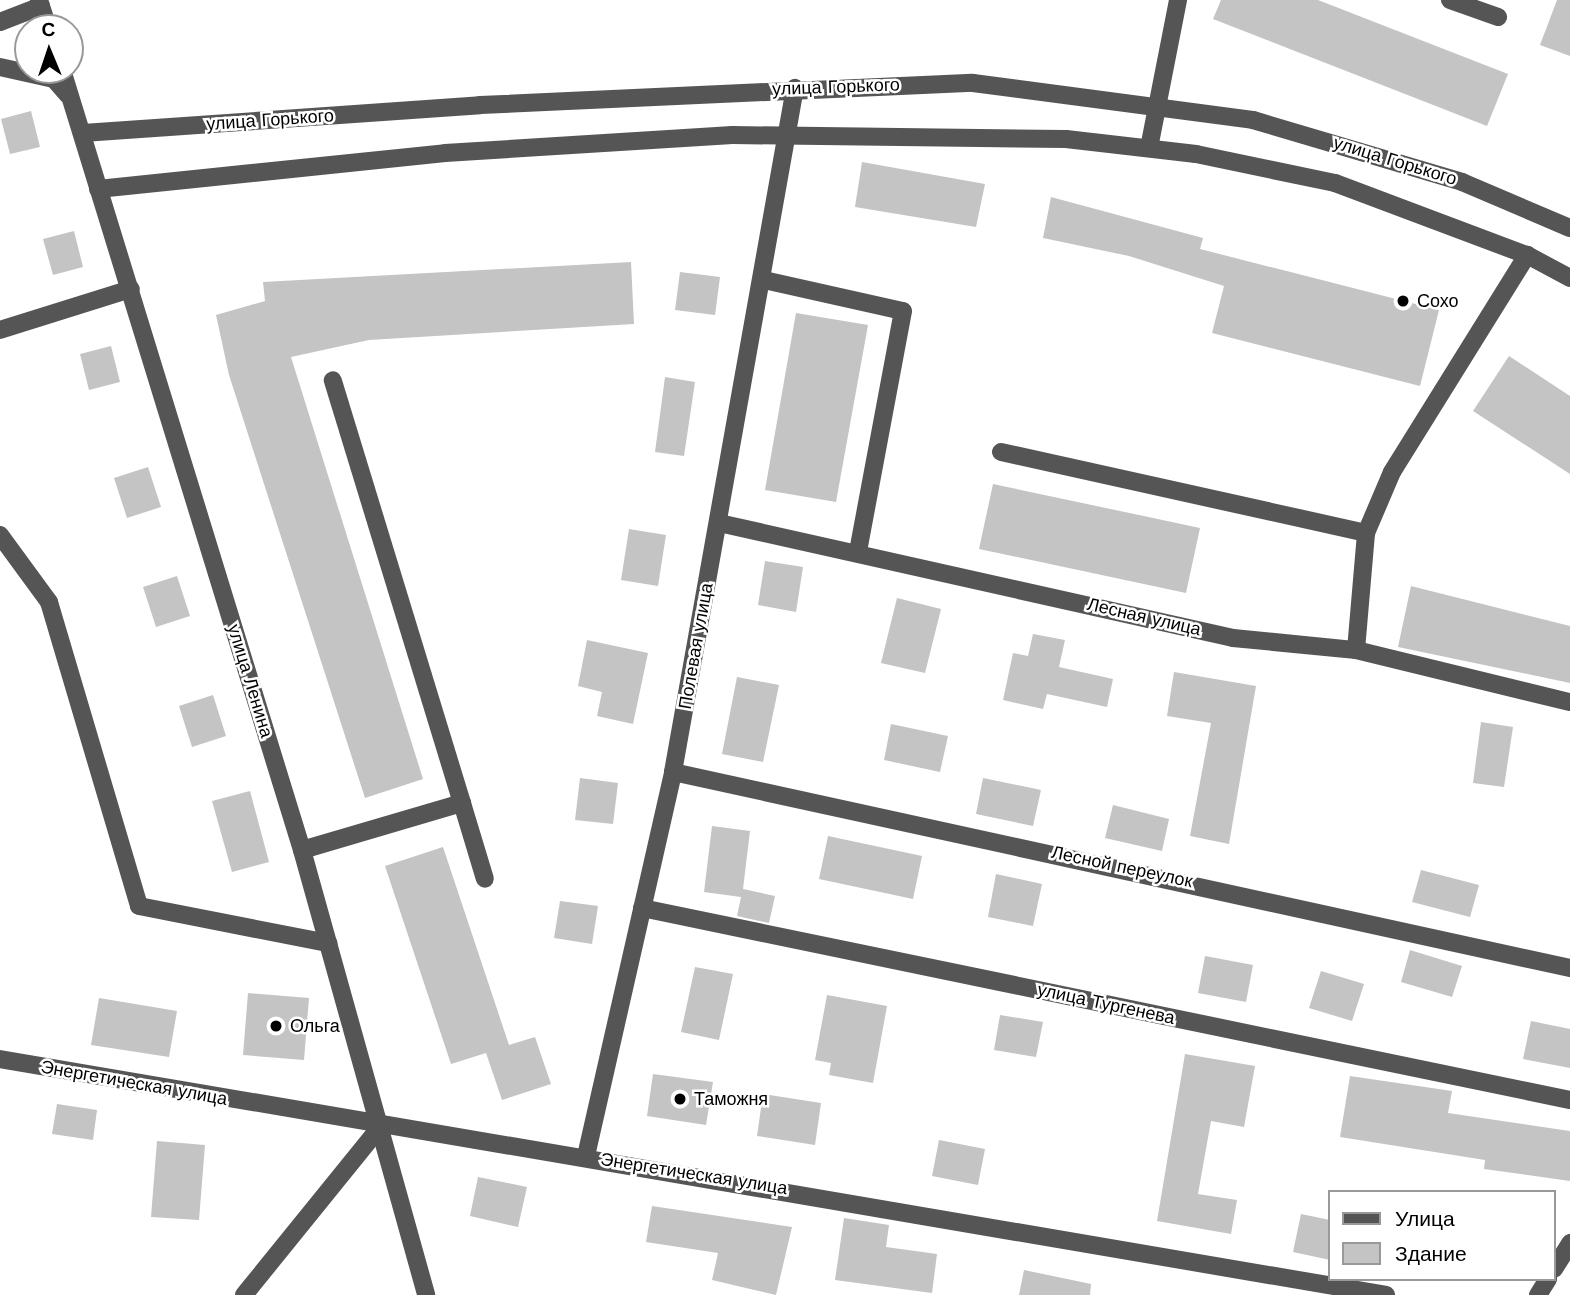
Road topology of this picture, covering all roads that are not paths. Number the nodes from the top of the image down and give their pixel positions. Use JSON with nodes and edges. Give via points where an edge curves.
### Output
{"nodes":[{"id":1,"x":1178,"y":0,"type":"edge"},
{"id":2,"x":1450,"y":0,"type":"edge"},
{"id":3,"x":40,"y":3,"type":"edge"},
{"id":4,"x":1498,"y":17,"type":"dead end"},
{"id":5,"x":0,"y":22,"type":"edge"},
{"id":6,"x":0,"y":66,"type":"edge"},
{"id":7,"x":67,"y":84,"type":"edge"},
{"id":8,"x":795,"y":88,"type":"junction"},
{"id":9,"x":72,"y":101,"type":"junction"},
{"id":10,"x":1157,"y":104,"type":"junction"},
{"id":11,"x":790,"y":133,"type":"junction"},
{"id":12,"x":83,"y":134,"type":"junction"},
{"id":13,"x":1149,"y":149,"type":"junction"},
{"id":14,"x":98,"y":189,"type":"junction"},
{"id":15,"x":1570,"y":228,"type":"edge"},
{"id":16,"x":1527,"y":255,"type":"junction"},
{"id":17,"x":1570,"y":278,"type":"edge"},
{"id":18,"x":764,"y":280,"type":"junction"},
{"id":19,"x":131,"y":289,"type":"junction"},
{"id":20,"x":0,"y":330,"type":"edge"},
{"id":21,"x":333,"y":380,"type":"dead end"},
{"id":22,"x":1001,"y":452,"type":"dead end"},
{"id":23,"x":719,"y":523,"type":"junction"},
{"id":24,"x":1367,"y":534,"type":"junction"},
{"id":25,"x":0,"y":535,"type":"edge"},
{"id":26,"x":858,"y":551,"type":"junction"},
{"id":27,"x":1356,"y":650,"type":"junction"},
{"id":28,"x":1570,"y":702,"type":"edge"},
{"id":29,"x":673,"y":772,"type":"junction"},
{"id":30,"x":462,"y":803,"type":"junction"},
{"id":31,"x":302,"y":850,"type":"junction"},
{"id":32,"x":485,"y":878,"type":"dead end"},
{"id":33,"x":642,"y":908,"type":"junction"},
{"id":34,"x":328,"y":943,"type":"junction"},
{"id":35,"x":1570,"y":968,"type":"edge"},
{"id":36,"x":0,"y":1059,"type":"edge"},
{"id":37,"x":1570,"y":1100,"type":"edge"},
{"id":38,"x":379,"y":1128,"type":"junction"},
{"id":39,"x":586,"y":1156,"type":"junction"},
{"id":40,"x":1570,"y":1243,"type":"edge"},
{"id":41,"x":1556,"y":1266,"type":"edge"},
{"id":42,"x":244,"y":1295,"type":"edge"},
{"id":43,"x":426,"y":1295,"type":"edge"},
{"id":44,"x":1386,"y":1295,"type":"edge"}],
"edges":[{"from":1,"to":10,"type":"street"},
{"from":2,"to":4,"type":"street"},
{"from":3,"to":5,"type":"street"},
{"from":6,"to":9,"type":"street","via":[[54,79]]},
{"from":7,"to":9,"type":"street","name":"улица Ленина"},
{"from":8,"to":10,"type":"street","name":"улица Горького","via":[[973,83]]},
{"from":8,"to":11,"type":"street","name":"Полевая улица"},
{"from":8,"to":12,"type":"street","name":"улица Горького"},
{"from":9,"to":12,"type":"street","name":"улица Ленина"},
{"from":10,"to":13,"type":"street"},
{"from":10,"to":15,"type":"street","name":"улица Горького","via":[[1253,120],[1350,146],[1462,182]]},
{"from":11,"to":13,"type":"street","via":[[1066,139]]},
{"from":11,"to":14,"type":"street","via":[[445,153]]},
{"from":11,"to":18,"type":"street","name":"Полевая улица"},
{"from":12,"to":14,"type":"street","name":"улица Ленина"},
{"from":13,"to":16,"type":"street","via":[[1335,183]]},
{"from":14,"to":19,"type":"street","name":"улица Ленина"},
{"from":16,"to":17,"type":"street"},
{"from":16,"to":24,"type":"street","via":[[1392,472]]},
{"from":18,"to":23,"type":"street","name":"Полевая улица"},
{"from":18,"to":26,"type":"street","via":[[903,311]]},
{"from":19,"to":20,"type":"street"},
{"from":19,"to":31,"type":"street","name":"улица Ленина"},
{"from":21,"to":30,"type":"street"},
{"from":22,"to":24,"type":"street"},
{"from":23,"to":26,"type":"street","name":"Лесная улица"},
{"from":23,"to":29,"type":"street","name":"Полевая улица"},
{"from":24,"to":27,"type":"street"},
{"from":25,"to":34,"type":"street","via":[[50,602],[139,906]]},
{"from":26,"to":27,"type":"street","name":"Лесная улица","via":[[1233,638]]},
{"from":27,"to":28,"type":"street","name":"Лесная улица"},
{"from":29,"to":33,"type":"street","name":"Полевая улица"},
{"from":29,"to":35,"type":"street","name":"Лесной переулок"},
{"from":30,"to":31,"type":"street"},
{"from":30,"to":32,"type":"street"},
{"from":31,"to":34,"type":"street","name":"улица Ленина"},
{"from":33,"to":37,"type":"street","name":"улица Тургенева"},
{"from":33,"to":39,"type":"street","name":"Полевая улица"},
{"from":34,"to":38,"type":"street","name":"улица Ленина"},
{"from":36,"to":38,"type":"street","name":"Энергетическая улица"},
{"from":38,"to":39,"type":"street","name":"Энергетическая улица"},
{"from":38,"to":42,"type":"street"},
{"from":38,"to":43,"type":"street","name":"улица Ленина"},
{"from":39,"to":44,"type":"street","name":"Энергетическая улица"},
{"from":40,"to":41,"type":"street"}]}
